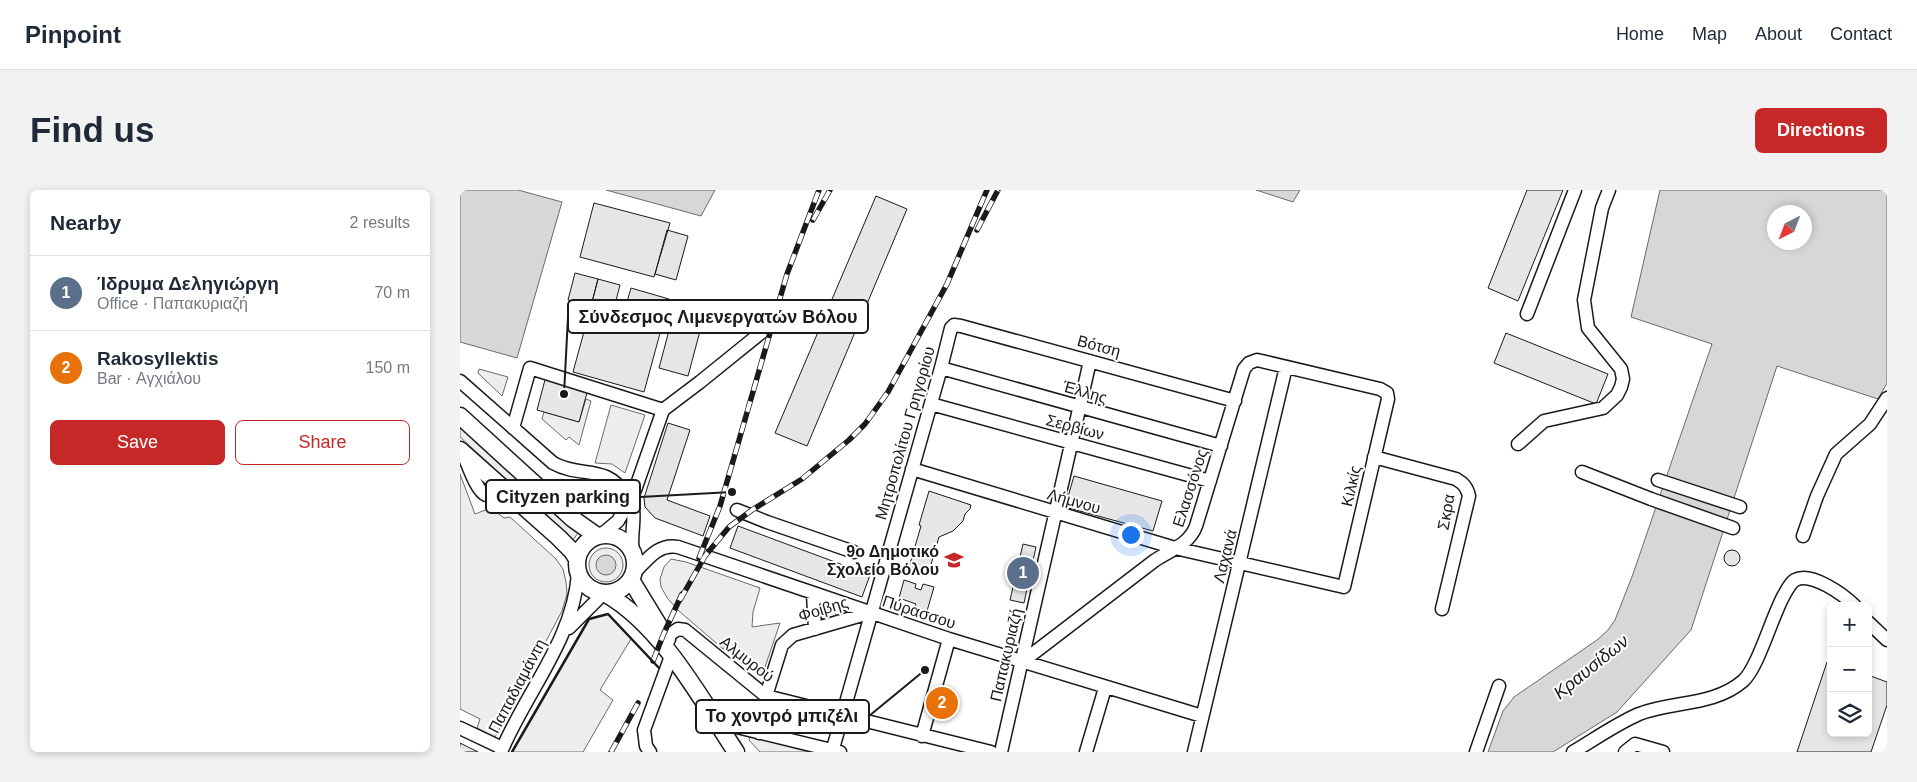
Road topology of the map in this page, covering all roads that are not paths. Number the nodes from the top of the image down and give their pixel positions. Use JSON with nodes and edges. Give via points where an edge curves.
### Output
{"nodes":[{"id":1,"x":1575,"y":190,"type":"edge"},
{"id":2,"x":1609,"y":190,"type":"edge"},
{"id":3,"x":1527,"y":314,"type":"dead end"},
{"id":4,"x":778,"y":319,"type":"dead end"},
{"id":5,"x":954,"y":325,"type":"joint"},
{"id":6,"x":1090,"y":361,"type":"junction"},
{"id":7,"x":1286,"y":367,"type":"junction"},
{"id":8,"x":941,"y":368,"type":"junction"},
{"id":9,"x":460,"y":381,"type":"edge"},
{"id":10,"x":1887,"y":398,"type":"edge"},
{"id":11,"x":1235,"y":401,"type":"junction"},
{"id":12,"x":931,"y":404,"type":"junction"},
{"id":13,"x":1080,"y":407,"type":"junction"},
{"id":14,"x":663,"y":410,"type":"junction"},
{"id":15,"x":460,"y":416,"type":"edge"},
{"id":16,"x":513,"y":428,"type":"junction"},
{"id":17,"x":1072,"y":443,"type":"junction"},
{"id":18,"x":1518,"y":444,"type":"dead end"},
{"id":19,"x":1221,"y":446,"type":"junction"},
{"id":20,"x":461,"y":451,"type":"edge"},
{"id":21,"x":1374,"y":457,"type":"junction"},
{"id":22,"x":912,"y":469,"type":"junction"},
{"id":23,"x":1582,"y":472,"type":"dead end"},
{"id":24,"x":1658,"y":480,"type":"dead end"},
{"id":25,"x":1210,"y":481,"type":"junction"},
{"id":26,"x":629,"y":500,"type":"junction"},
{"id":27,"x":1740,"y":507,"type":"dead end"},
{"id":28,"x":737,"y":510,"type":"dead end"},
{"id":29,"x":1056,"y":513,"type":"junction"},
{"id":30,"x":1733,"y":528,"type":"dead end"},
{"id":31,"x":598,"y":536,"type":"junction"},
{"id":32,"x":1803,"y":536,"type":"dead end"},
{"id":33,"x":1175,"y":548,"type":"junction"},
{"id":34,"x":633,"y":552,"type":"junction"},
{"id":35,"x":854,"y":552,"type":"dead end"},
{"id":36,"x":1240,"y":563,"type":"junction"},
{"id":37,"x":578,"y":566,"type":"junction"},
{"id":38,"x":633,"y":576,"type":"junction"},
{"id":39,"x":1344,"y":587,"type":"joint"},
{"id":40,"x":604,"y":594,"type":"junction"},
{"id":41,"x":813,"y":594,"type":"junction"},
{"id":42,"x":1850,"y":602,"type":"edge"},
{"id":43,"x":1442,"y":608,"type":"dead end"},
{"id":44,"x":870,"y":613,"type":"junction"},
{"id":45,"x":1872,"y":626,"type":"edge"},
{"id":46,"x":815,"y":629,"type":"junction"},
{"id":47,"x":562,"y":635,"type":"junction"},
{"id":48,"x":666,"y":637,"type":"junction"},
{"id":49,"x":949,"y":639,"type":"junction"},
{"id":50,"x":1887,"y":640,"type":"edge"},
{"id":51,"x":671,"y":656,"type":"junction"},
{"id":52,"x":1022,"y":662,"type":"junction"},
{"id":53,"x":1498,"y":686,"type":"dead end"},
{"id":54,"x":1105,"y":688,"type":"junction"},
{"id":55,"x":768,"y":697,"type":"junction"},
{"id":56,"x":842,"y":716,"type":"junction"},
{"id":57,"x":1202,"y":716,"type":"junction"},
{"id":58,"x":716,"y":722,"type":"junction"},
{"id":59,"x":460,"y":728,"type":"edge"},
{"id":60,"x":759,"y":732,"type":"junction"},
{"id":61,"x":922,"y":736,"type":"junction"},
{"id":62,"x":502,"y":750,"type":"edge"},
{"id":63,"x":835,"y":751,"type":"edge"},
{"id":64,"x":650,"y":752,"type":"edge"},
{"id":65,"x":736,"y":752,"type":"edge"},
{"id":66,"x":991,"y":752,"type":"edge"},
{"id":67,"x":1001,"y":752,"type":"edge"},
{"id":68,"x":1086,"y":752,"type":"edge"},
{"id":69,"x":1194,"y":752,"type":"edge"},
{"id":70,"x":1476,"y":752,"type":"edge"},
{"id":71,"x":1573,"y":752,"type":"edge"},
{"id":72,"x":1625,"y":752,"type":"edge"},
{"id":73,"x":1663,"y":752,"type":"edge"}],
"edges":[{"from":1,"to":3,"type":"street"},
{"from":2,"to":18,"type":"street","via":[[1602,208],[1584,300],[1588,328],[1621,369],[1621,387],[1604,408],[1544,421]]},
{"from":4,"to":14,"type":"street"},
{"from":5,"to":6,"type":"street","name":"Βότση"},
{"from":5,"to":8,"type":"street","name":"Μητροπολίτου Γρηγορίου"},
{"from":6,"to":11,"type":"street","name":"Βότση"},
{"from":6,"to":13,"type":"street","name":"Παπακυριαζή"},
{"from":7,"to":11,"type":"street","name":"Ελασσόνος","via":[[1257,360],[1248,363]]},
{"from":7,"to":21,"type":"street","name":"Κιλκίς","via":[[1387,393]]},
{"from":7,"to":36,"type":"street","name":"Λαχανά"},
{"from":8,"to":12,"type":"street","name":"Μητροπολίτου Γρηγορίου"},
{"from":8,"to":13,"type":"street","name":"Έλλης"},
{"from":9,"to":16,"type":"street"},
{"from":10,"to":32,"type":"street","via":[[1870,424],[1836,454]]},
{"from":11,"to":19,"type":"street","name":"Ελασσόνος"},
{"from":12,"to":17,"type":"street","name":"Σερβίων"},
{"from":12,"to":22,"type":"street","name":"Μητροπολίτου Γρηγορίου"},
{"from":13,"to":17,"type":"street","name":"Παπακυριαζή"},
{"from":13,"to":19,"type":"street","name":"Έλλης"},
{"from":14,"to":16,"type":"street","via":[[530,368]]},
{"from":14,"to":26,"type":"street","via":[[638,486]]},
{"from":15,"to":31,"type":"main road","via":[[574,519]]},
{"from":16,"to":26,"type":"street","via":[[558,466],[612,479]]},
{"from":17,"to":25,"type":"street","name":"Σερβίων"},
{"from":17,"to":29,"type":"street","name":"Παπακυριαζή"},
{"from":19,"to":25,"type":"street","name":"Ελασσόνος"},
{"from":20,"to":37,"type":"main road","via":[[564,543]]},
{"from":21,"to":39,"type":"street","name":"Κιλκίς"},
{"from":21,"to":43,"type":"street","name":"Σκρα","via":[[1456,479],[1467,489]]},
{"from":22,"to":29,"type":"street","name":"Λήμνου"},
{"from":22,"to":44,"type":"street","name":"Μητροπολίτου Γρηγορίου"},
{"from":23,"to":30,"type":"street"},
{"from":24,"to":27,"type":"street"},
{"from":25,"to":33,"type":"street","name":"Ελασσόνος","via":[[1192,536]]},
{"from":26,"to":31,"type":"street","via":[[618,522]]},
{"from":26,"to":34,"type":"street","via":[[633,510]]},
{"from":28,"to":35,"type":"street"},
{"from":29,"to":33,"type":"street","name":"Λήμνου"},
{"from":29,"to":52,"type":"street","name":"Παπακυριαζή"},
{"from":31,"to":34,"type":"main road","via":[[620,538]]},
{"from":31,"to":37,"type":"main road","via":[[584,545]]},
{"from":33,"to":36,"type":"street","name":"Λήμνου"},
{"from":33,"to":52,"type":"street","name":"Ελασσόνος"},
{"from":34,"to":38,"type":"main road","via":[[636,564]]},
{"from":36,"to":39,"type":"street","name":"Λήμνου"},
{"from":36,"to":57,"type":"street","name":"Λαχανά"},
{"from":37,"to":40,"type":"main road","via":[[588,588]]},
{"from":37,"to":47,"type":"street","via":[[574,605]]},
{"from":38,"to":40,"type":"main road","via":[[621,590]]},
{"from":38,"to":41,"type":"street","name":"Πύρασσου","via":[[657,550],[675,546]]},
{"from":38,"to":48,"type":"main road"},
{"from":40,"to":47,"type":"street"},
{"from":40,"to":51,"type":"main road","via":[[634,614]]},
{"from":41,"to":44,"type":"street","name":"Πύρασσου"},
{"from":41,"to":46,"type":"street"},
{"from":42,"to":71,"type":"street","via":[[1831,587],[1804,578],[1795,580],[1778,606],[1755,663],[1744,680],[1721,694],[1639,714]]},
{"from":44,"to":46,"type":"street","name":"Φοίβης"},
{"from":44,"to":49,"type":"street","name":"Πύρασσου"},
{"from":44,"to":56,"type":"street","name":"Μητροπολίτου Γρηγορίου"},
{"from":45,"to":50,"type":"street"},
{"from":46,"to":55,"type":"street","name":"Φοίβης","via":[[794,635],[782,645]]},
{"from":47,"to":62,"type":"street","name":"Παπαδιαμάντη"},
{"from":48,"to":51,"type":"main road"},
{"from":48,"to":55,"type":"street","name":"Αλμυρού","via":[[678,629],[685,630]]},
{"from":49,"to":52,"type":"street","name":"Πύρασσου"},
{"from":49,"to":61,"type":"street"},
{"from":51,"to":58,"type":"main road"},
{"from":51,"to":64,"type":"street","via":[[644,730]]},
{"from":52,"to":54,"type":"street","name":"Πύρασσου"},
{"from":52,"to":67,"type":"street","name":"Παπακυριαζή"},
{"from":53,"to":70,"type":"street"},
{"from":54,"to":57,"type":"street","name":"Πύρασσου"},
{"from":54,"to":68,"type":"street"},
{"from":55,"to":56,"type":"street","name":"Αλμυρού"},
{"from":55,"to":60,"type":"street","name":"Φοίβης"},
{"from":56,"to":61,"type":"street","name":"Αλμυρού"},
{"from":56,"to":63,"type":"street","name":"Μητροπολίτου Γρηγορίου"},
{"from":57,"to":69,"type":"street","name":"Λαχανά"},
{"from":58,"to":60,"type":"street"},
{"from":58,"to":65,"type":"main road"},
{"from":59,"to":62,"type":"street"},
{"from":60,"to":63,"type":"street"},
{"from":61,"to":66,"type":"street","name":"Αλμυρού"},
{"from":72,"to":73,"type":"street","via":[[1635,744]]}]}
